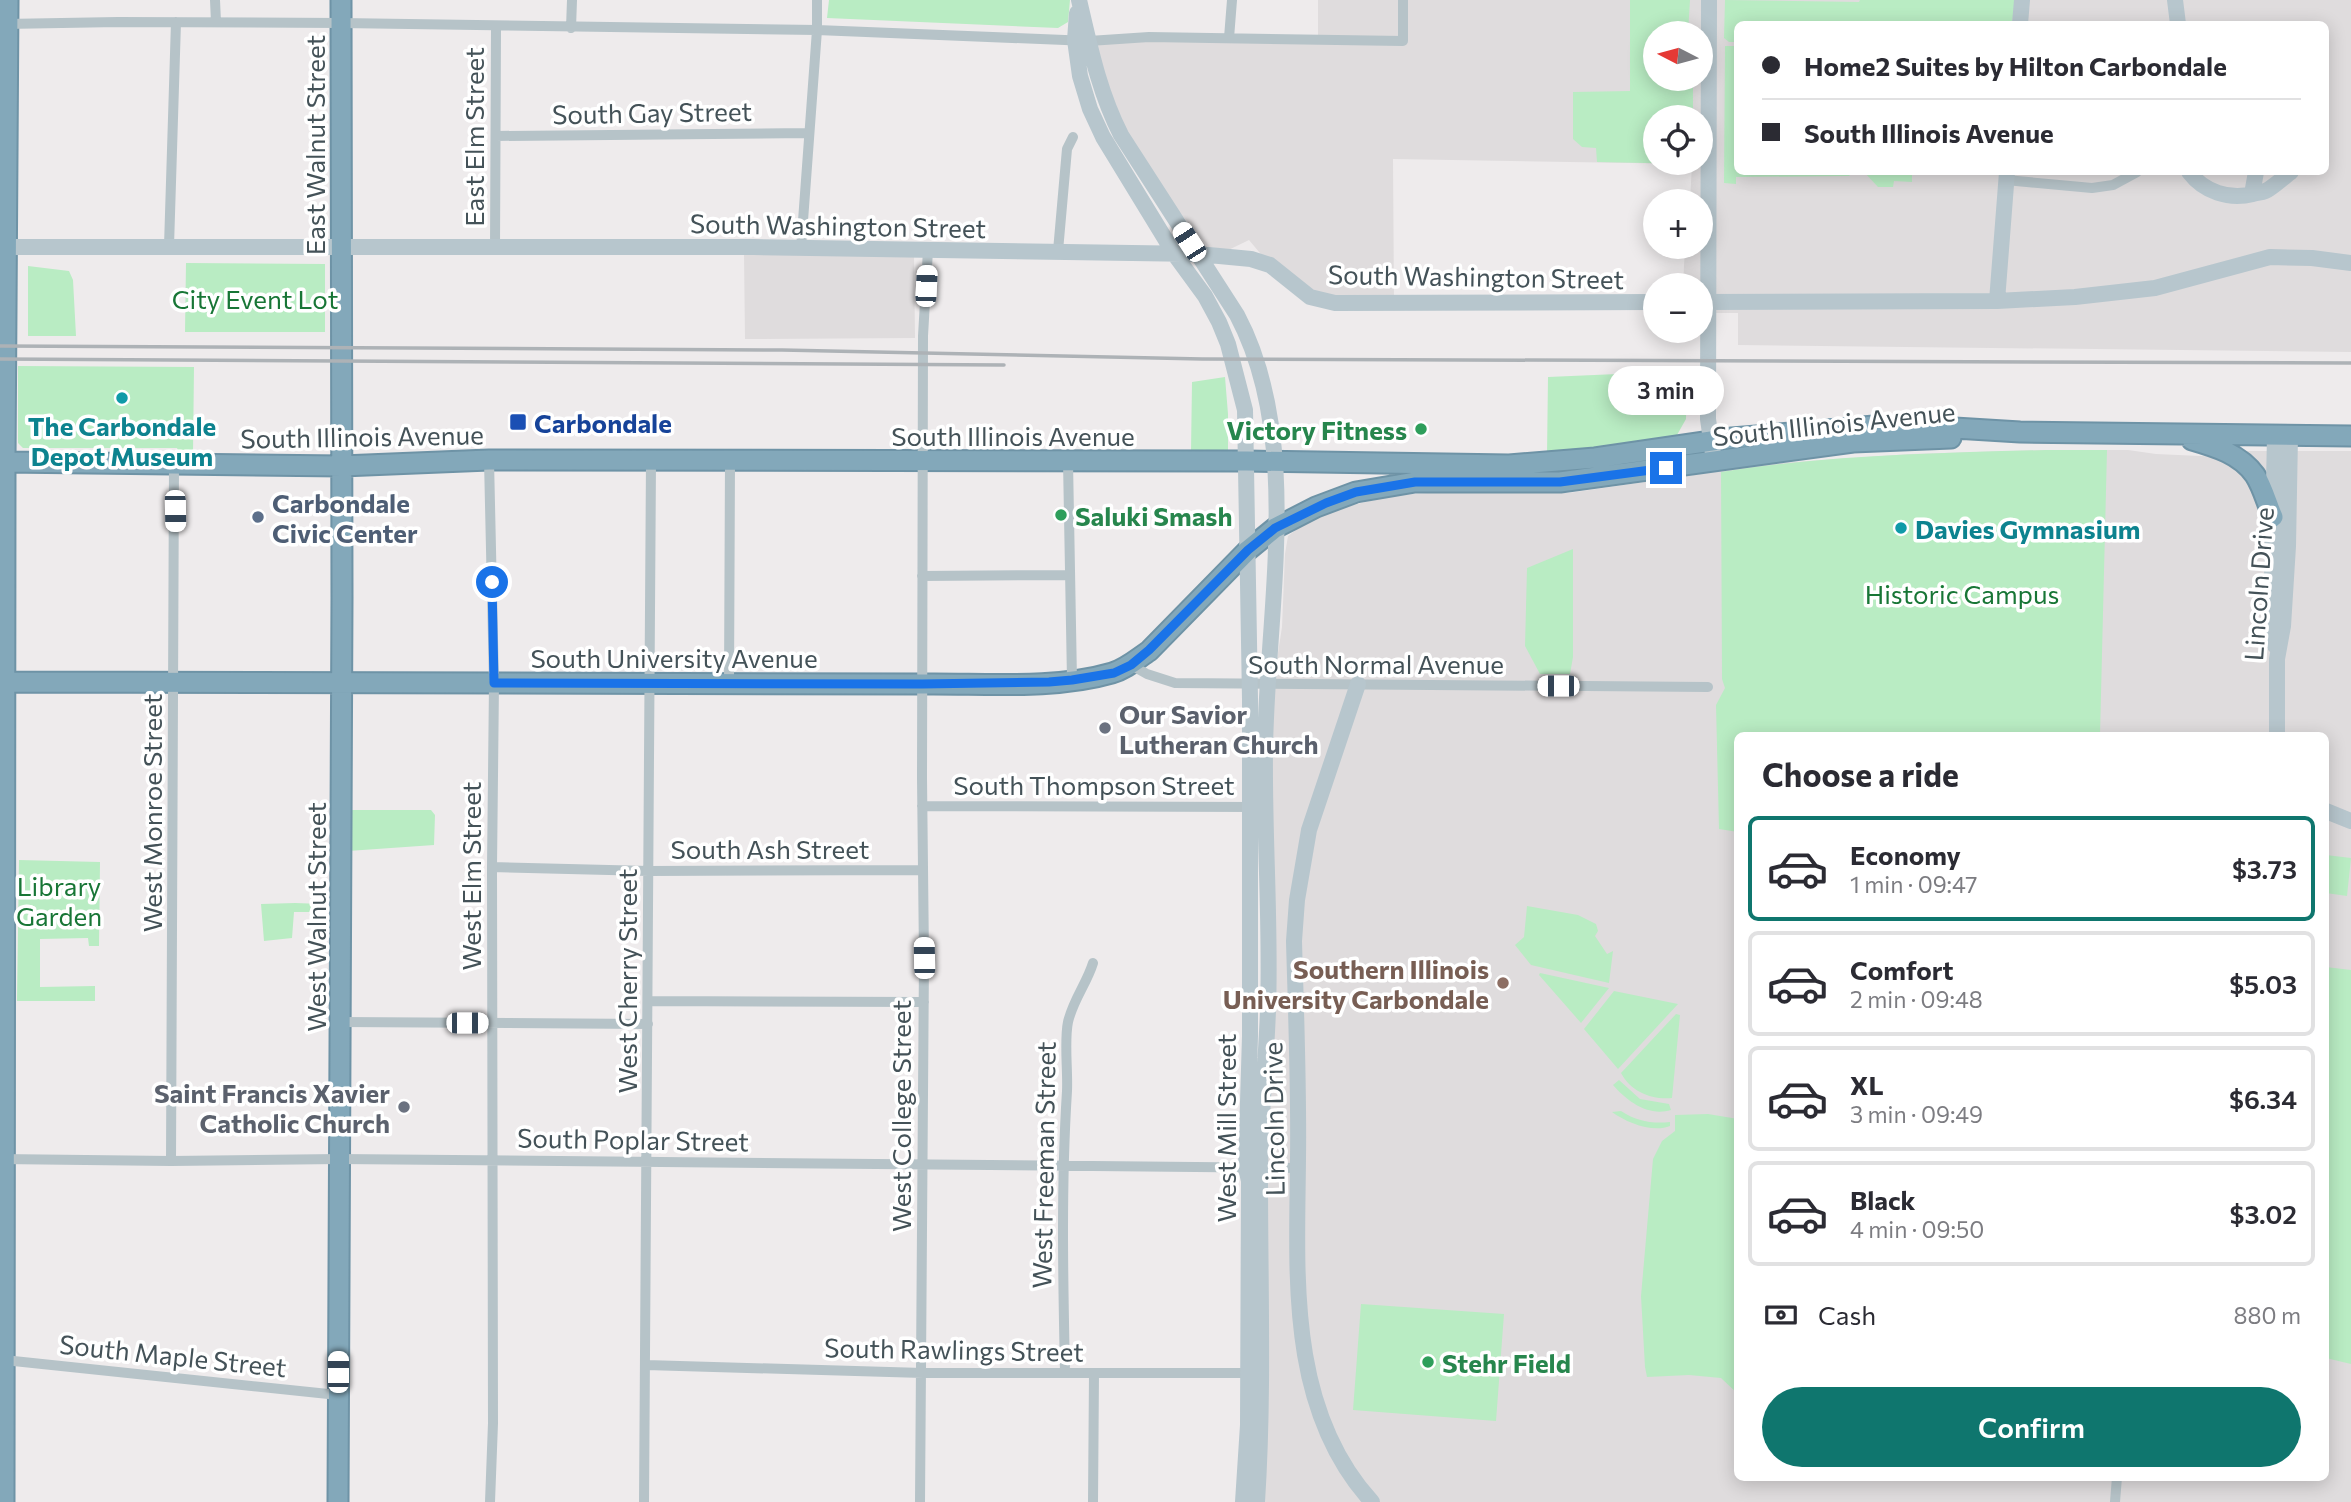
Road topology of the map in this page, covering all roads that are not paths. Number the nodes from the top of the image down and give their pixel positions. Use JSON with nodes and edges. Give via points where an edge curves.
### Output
{"nodes":[{"id":1,"x":8,"y":0,"type":"edge"},
{"id":2,"x":215,"y":0,"type":"edge"},
{"id":3,"x":341,"y":0,"type":"edge"},
{"id":4,"x":572,"y":0,"type":"edge"},
{"id":5,"x":817,"y":0,"type":"edge"},
{"id":6,"x":1078,"y":0,"type":"edge"},
{"id":7,"x":1232,"y":0,"type":"edge"},
{"id":8,"x":1403,"y":0,"type":"edge"},
{"id":9,"x":1709,"y":0,"type":"edge"},
{"id":10,"x":2022,"y":0,"type":"edge"},
{"id":11,"x":2175,"y":0,"type":"edge"},
{"id":12,"x":2020,"y":21,"type":"edge"},
{"id":13,"x":2178,"y":21,"type":"edge"},
{"id":14,"x":176,"y":22,"type":"junction"},
{"id":15,"x":216,"y":22,"type":"junction"},
{"id":16,"x":341,"y":23,"type":"junction"},
{"id":17,"x":4,"y":24,"type":"edge"},
{"id":18,"x":496,"y":27,"type":"junction"},
{"id":19,"x":571,"y":28,"type":"junction"},
{"id":20,"x":817,"y":30,"type":"junction"},
{"id":21,"x":1229,"y":38,"type":"junction"},
{"id":22,"x":1082,"y":41,"type":"junction"},
{"id":23,"x":808,"y":133,"type":"junction"},
{"id":24,"x":496,"y":136,"type":"junction"},
{"id":25,"x":1073,"y":137,"type":"dead end"},
{"id":26,"x":2131,"y":175,"type":"edge"},
{"id":27,"x":2192,"y":175,"type":"edge"},
{"id":28,"x":2255,"y":175,"type":"edge"},
{"id":29,"x":2287,"y":175,"type":"edge"},
{"id":30,"x":2006,"y":176,"type":"edge"},
{"id":31,"x":2252,"y":194,"type":"junction"},
{"id":32,"x":1155,"y":222,"type":"junction"},
{"id":33,"x":169,"y":246,"type":"junction"},
{"id":34,"x":3,"y":247,"type":"edge"},
{"id":35,"x":340,"y":247,"type":"junction"},
{"id":36,"x":495,"y":247,"type":"junction"},
{"id":37,"x":801,"y":248,"type":"junction"},
{"id":38,"x":928,"y":250,"type":"junction"},
{"id":39,"x":1058,"y":251,"type":"junction"},
{"id":40,"x":1134,"y":253,"type":"junction"},
{"id":41,"x":1198,"y":254,"type":"junction"},
{"id":42,"x":1175,"y":255,"type":"junction"},
{"id":43,"x":1251,"y":258,"type":"junction"},
{"id":44,"x":2351,"y":263,"type":"edge"},
{"id":45,"x":1705,"y":273,"type":"edge"},
{"id":46,"x":1224,"y":294,"type":"junction"},
{"id":47,"x":1997,"y":301,"type":"junction"},
{"id":48,"x":1643,"y":302,"type":"edge"},
{"id":49,"x":1713,"y":302,"type":"edge"},
{"id":50,"x":341,"y":332,"type":"joint"},
{"id":51,"x":1706,"y":343,"type":"edge"},
{"id":52,"x":2020,"y":432,"type":"junction"},
{"id":53,"x":2168,"y":433,"type":"junction"},
{"id":54,"x":2283,"y":436,"type":"junction"},
{"id":55,"x":2351,"y":436,"type":"edge"},
{"id":56,"x":1711,"y":441,"type":"junction"},
{"id":57,"x":489,"y":460,"type":"junction"},
{"id":58,"x":652,"y":461,"type":"junction"},
{"id":59,"x":730,"y":461,"type":"junction"},
{"id":60,"x":923,"y":461,"type":"junction"},
{"id":61,"x":1068,"y":461,"type":"junction"},
{"id":62,"x":1247,"y":461,"type":"junction"},
{"id":63,"x":1274,"y":461,"type":"junction"},
{"id":64,"x":1714,"y":461,"type":"junction"},
{"id":65,"x":5,"y":462,"type":"junction"},
{"id":66,"x":174,"y":464,"type":"junction"},
{"id":67,"x":342,"y":466,"type":"junction"},
{"id":68,"x":2273,"y":517,"type":"junction"},
{"id":69,"x":1275,"y":528,"type":"junction"},
{"id":70,"x":1248,"y":550,"type":"junction"},
{"id":71,"x":1070,"y":575,"type":"junction"},
{"id":72,"x":922,"y":576,"type":"junction"},
{"id":73,"x":2277,"y":659,"type":"junction"},
{"id":74,"x":1131,"y":665,"type":"junction"},
{"id":75,"x":1072,"y":680,"type":"junction"},
{"id":76,"x":5,"y":682,"type":"junction"},
{"id":77,"x":174,"y":682,"type":"junction"},
{"id":78,"x":342,"y":683,"type":"junction"},
{"id":79,"x":494,"y":683,"type":"junction"},
{"id":80,"x":649,"y":684,"type":"junction"},
{"id":81,"x":729,"y":684,"type":"junction"},
{"id":82,"x":922,"y":684,"type":"junction"},
{"id":83,"x":1357,"y":684,"type":"junction"},
{"id":84,"x":1258,"y":685,"type":"junction"},
{"id":85,"x":1709,"y":687,"type":"dead end"},
{"id":86,"x":2277,"y":732,"type":"edge"},
{"id":87,"x":922,"y":806,"type":"junction"},
{"id":88,"x":1257,"y":807,"type":"junction"},
{"id":89,"x":2329,"y":812,"type":"edge"},
{"id":90,"x":2351,"y":821,"type":"edge"},
{"id":91,"x":492,"y":867,"type":"junction"},
{"id":92,"x":923,"y":870,"type":"junction"},
{"id":93,"x":649,"y":871,"type":"junction"},
{"id":94,"x":1093,"y":963,"type":"dead end"},
{"id":95,"x":649,"y":1001,"type":"junction"},
{"id":96,"x":924,"y":1002,"type":"junction"},
{"id":97,"x":341,"y":1022,"type":"junction"},
{"id":98,"x":492,"y":1023,"type":"junction"},
{"id":99,"x":648,"y":1024,"type":"junction"},
{"id":100,"x":339,"y":1159,"type":"junction"},
{"id":101,"x":3,"y":1160,"type":"edge"},
{"id":102,"x":171,"y":1161,"type":"junction"},
{"id":103,"x":493,"y":1161,"type":"junction"},
{"id":104,"x":648,"y":1162,"type":"junction"},
{"id":105,"x":922,"y":1165,"type":"junction"},
{"id":106,"x":1062,"y":1166,"type":"junction"},
{"id":107,"x":1253,"y":1168,"type":"junction"},
{"id":108,"x":1298,"y":1168,"type":"junction"},
{"id":109,"x":2,"y":1328,"type":"edge"},
{"id":110,"x":4,"y":1360,"type":"junction"},
{"id":111,"x":646,"y":1365,"type":"junction"},
{"id":112,"x":922,"y":1373,"type":"junction"},
{"id":113,"x":1065,"y":1373,"type":"junction"},
{"id":114,"x":1094,"y":1373,"type":"junction"},
{"id":115,"x":1255,"y":1373,"type":"junction"},
{"id":116,"x":338,"y":1395,"type":"junction"},
{"id":117,"x":2117,"y":1481,"type":"edge"},
{"id":118,"x":4,"y":1502,"type":"edge"},
{"id":119,"x":338,"y":1502,"type":"edge"},
{"id":120,"x":490,"y":1502,"type":"edge"},
{"id":121,"x":644,"y":1502,"type":"edge"},
{"id":122,"x":920,"y":1502,"type":"edge"},
{"id":123,"x":1093,"y":1502,"type":"edge"},
{"id":124,"x":1243,"y":1502,"type":"edge"},
{"id":125,"x":1257,"y":1502,"type":"edge"},
{"id":126,"x":1372,"y":1502,"type":"edge"},
{"id":127,"x":2115,"y":1502,"type":"edge"}],
"edges":[{"from":1,"to":17,"type":"highway"},
{"from":2,"to":15,"type":"street"},
{"from":3,"to":16,"type":"highway","name":"East Walnut Street"},
{"from":4,"to":19,"type":"street"},
{"from":5,"to":20,"type":"street"},
{"from":6,"to":22,"type":"street"},
{"from":7,"to":21,"type":"street"},
{"from":8,"to":21,"type":"street","via":[[1403,41]]},
{"from":9,"to":45,"type":"street"},
{"from":10,"to":12,"type":"street"},
{"from":11,"to":13,"type":"street"},
{"from":14,"to":15,"type":"street"},
{"from":14,"to":17,"type":"street"},
{"from":14,"to":33,"type":"street"},
{"from":15,"to":16,"type":"street"},
{"from":16,"to":18,"type":"street"},
{"from":16,"to":35,"type":"highway","name":"East Walnut Street"},
{"from":17,"to":34,"type":"highway"},
{"from":18,"to":19,"type":"street"},
{"from":18,"to":24,"type":"street","name":"East Elm Street"},
{"from":19,"to":20,"type":"street"},
{"from":20,"to":22,"type":"street"},
{"from":20,"to":23,"type":"street"},
{"from":21,"to":22,"type":"street"},
{"from":22,"to":32,"type":"street","name":"West Mill Street","via":[[1080,76],[1090,109]]},
{"from":22,"to":41,"type":"street","name":"West Mill Street","via":[[1121,135]]},
{"from":23,"to":24,"type":"street","name":"South Gay Street"},
{"from":23,"to":37,"type":"street"},
{"from":24,"to":36,"type":"street","name":"East Elm Street"},
{"from":25,"to":39,"type":"street","via":[[1067,149]]},
{"from":26,"to":30,"type":"street","via":[[2113,185],[2092,188]]},
{"from":27,"to":31,"type":"street","via":[[2226,196]]},
{"from":28,"to":31,"type":"street"},
{"from":29,"to":31,"type":"street","via":[[2268,190]]},
{"from":30,"to":47,"type":"street"},
{"from":32,"to":40,"type":"street","via":[[1149,239]]},
{"from":32,"to":42,"type":"street","name":"West Mill Street"},
{"from":33,"to":34,"type":"street","name":"South Washington Street"},
{"from":33,"to":35,"type":"street","name":"South Washington Street"},
{"from":34,"to":65,"type":"highway"},
{"from":35,"to":36,"type":"street","name":"South Washington Street"},
{"from":35,"to":50,"type":"highway","name":"East Walnut Street"},
{"from":36,"to":37,"type":"street","name":"South Washington Street"},
{"from":37,"to":38,"type":"street","name":"South Washington Street"},
{"from":38,"to":39,"type":"street","name":"South Washington Street"},
{"from":38,"to":60,"type":"street","name":"West College Street"},
{"from":39,"to":40,"type":"street","name":"South Washington Street"},
{"from":40,"to":42,"type":"street","name":"South Washington Street"},
{"from":41,"to":42,"type":"street","name":"South Washington Street"},
{"from":41,"to":43,"type":"street","name":"South Washington Street"},
{"from":41,"to":46,"type":"street","name":"West Mill Street"},
{"from":42,"to":62,"type":"street","name":"West Mill Street","via":[[1205,296],[1228,344],[1245,410]]},
{"from":43,"to":46,"type":"street","via":[[1229,268]]},
{"from":43,"to":48,"type":"street","name":"South Washington Street","via":[[1270,265],[1310,297],[1335,303]]},
{"from":44,"to":47,"type":"street","via":[[2270,257],[2119,294]]},
{"from":46,"to":63,"type":"street","name":"West Mill Street","via":[[1248,336],[1266,392]]},
{"from":47,"to":49,"type":"street"},
{"from":50,"to":67,"type":"highway","name":"West Walnut Street"},
{"from":51,"to":56,"type":"street"},
{"from":52,"to":53,"type":"highway","name":"South Illinois Avenue"},
{"from":52,"to":56,"type":"highway","name":"South Illinois Avenue","via":[[1874,426]]},
{"from":52,"to":64,"type":"highway","name":"South Illinois Avenue","via":[[1853,442]]},
{"from":53,"to":54,"type":"highway","name":"South Illinois Avenue"},
{"from":53,"to":68,"type":"highway","via":[[2230,453],[2256,476]]},
{"from":54,"to":55,"type":"highway","name":"South Illinois Avenue"},
{"from":54,"to":68,"type":"street","name":"Lincoln Drive"},
{"from":54,"to":73,"type":"street","name":"Lincoln Drive","via":[[2288,546]]},
{"from":56,"to":63,"type":"highway","name":"South Illinois Avenue","via":[[1518,465]]},
{"from":56,"to":64,"type":"street"},
{"from":57,"to":58,"type":"highway","name":"South Illinois Avenue"},
{"from":57,"to":67,"type":"highway","name":"South Illinois Avenue"},
{"from":57,"to":79,"type":"street","name":"West Elm Street"},
{"from":58,"to":59,"type":"highway","name":"South Illinois Avenue"},
{"from":58,"to":80,"type":"street","name":"West Cherry Street"},
{"from":59,"to":60,"type":"highway","name":"South Illinois Avenue"},
{"from":59,"to":81,"type":"street"},
{"from":60,"to":61,"type":"highway","name":"South Illinois Avenue"},
{"from":60,"to":72,"type":"street","name":"West College Street"},
{"from":61,"to":62,"type":"highway","name":"South Illinois Avenue"},
{"from":61,"to":71,"type":"street"},
{"from":62,"to":63,"type":"highway","name":"South Illinois Avenue"},
{"from":62,"to":70,"type":"street","name":"West Mill Street"},
{"from":63,"to":69,"type":"street","name":"West Mill Street"},
{"from":64,"to":69,"type":"highway","name":"South Illinois Avenue","via":[[1560,482],[1415,482],[1326,503]]},
{"from":65,"to":66,"type":"highway","name":"South Illinois Avenue"},
{"from":65,"to":76,"type":"highway"},
{"from":66,"to":67,"type":"highway","name":"South Illinois Avenue"},
{"from":66,"to":77,"type":"street","name":"West Monroe Street"},
{"from":67,"to":78,"type":"highway","name":"West Walnut Street"},
{"from":68,"to":73,"type":"street","name":"Lincoln Drive","via":[[2271,625]]},
{"from":69,"to":70,"type":"highway","name":"South Illinois Avenue"},
{"from":69,"to":84,"type":"street","name":"West Mill Street"},
{"from":70,"to":74,"type":"highway","name":"South Illinois Avenue"},
{"from":70,"to":84,"type":"street","name":"West Mill Street"},
{"from":71,"to":72,"type":"street"},
{"from":71,"to":75,"type":"street"},
{"from":72,"to":82,"type":"street","name":"West College Street"},
{"from":73,"to":86,"type":"street","name":"Lincoln Drive"},
{"from":74,"to":75,"type":"highway","name":"South University Avenue","via":[[1114,673]]},
{"from":74,"to":84,"type":"street","name":"South Normal Avenue","via":[[1175,683]]},
{"from":75,"to":82,"type":"highway","name":"South University Avenue"},
{"from":76,"to":77,"type":"highway","name":"South University Avenue"},
{"from":76,"to":101,"type":"highway"},
{"from":77,"to":78,"type":"highway","name":"South University Avenue"},
{"from":77,"to":102,"type":"street","name":"West Monroe Street"},
{"from":78,"to":79,"type":"highway","name":"South University Avenue"},
{"from":78,"to":97,"type":"highway","name":"West Walnut Street"},
{"from":79,"to":80,"type":"highway","name":"South University Avenue"},
{"from":79,"to":91,"type":"street","name":"West Elm Street"},
{"from":80,"to":81,"type":"highway","name":"South University Avenue"},
{"from":80,"to":93,"type":"street","name":"West Cherry Street"},
{"from":81,"to":82,"type":"highway","name":"South University Avenue"},
{"from":82,"to":87,"type":"street","name":"West College Street"},
{"from":83,"to":84,"type":"street","name":"South Normal Avenue"},
{"from":83,"to":85,"type":"street","name":"South Normal Avenue"},
{"from":83,"to":108,"type":"street","name":"Lincoln Drive","via":[[1309,830],[1297,900]]},
{"from":84,"to":88,"type":"street","name":"West Mill Street"},
{"from":87,"to":88,"type":"street","name":"South Thompson Street"},
{"from":87,"to":92,"type":"street","name":"West College Street"},
{"from":88,"to":107,"type":"street","name":"West Mill Street","via":[[1268,1008]]},
{"from":89,"to":90,"type":"street"},
{"from":91,"to":93,"type":"street","name":"South Ash Street"},
{"from":91,"to":98,"type":"street","name":"West Elm Street"},
{"from":92,"to":93,"type":"street","name":"South Ash Street"},
{"from":92,"to":96,"type":"street","name":"West College Street"},
{"from":93,"to":95,"type":"street","name":"West Cherry Street"},
{"from":94,"to":106,"type":"street","name":"West Freeman Street","via":[[1068,1023]]},
{"from":95,"to":96,"type":"street"},
{"from":95,"to":99,"type":"street","name":"West Cherry Street"},
{"from":96,"to":105,"type":"street","name":"West College Street"},
{"from":97,"to":98,"type":"street"},
{"from":97,"to":100,"type":"highway","name":"West Walnut Street"},
{"from":98,"to":99,"type":"street"},
{"from":98,"to":103,"type":"street","name":"West Elm Street"},
{"from":99,"to":104,"type":"street","name":"West Cherry Street"},
{"from":100,"to":102,"type":"street","name":"South Poplar Street"},
{"from":100,"to":103,"type":"street","name":"South Poplar Street"},
{"from":100,"to":116,"type":"highway","name":"West Walnut Street"},
{"from":101,"to":102,"type":"street","name":"South Poplar Street"},
{"from":101,"to":109,"type":"highway"},
{"from":103,"to":104,"type":"street","name":"South Poplar Street"},
{"from":103,"to":120,"type":"street","name":"West Elm Street"},
{"from":104,"to":105,"type":"street","name":"South Poplar Street"},
{"from":104,"to":111,"type":"street","name":"West Cherry Street"},
{"from":105,"to":106,"type":"street","name":"South Poplar Street"},
{"from":105,"to":112,"type":"street","name":"West College Street"},
{"from":106,"to":107,"type":"street","name":"South Poplar Street"},
{"from":106,"to":113,"type":"street","name":"West Freeman Street"},
{"from":107,"to":108,"type":"street","name":"South Poplar Street"},
{"from":107,"to":115,"type":"street","name":"West Mill Street"},
{"from":108,"to":126,"type":"street","name":"Lincoln Drive","via":[[1305,1362],[1334,1450]]},
{"from":109,"to":110,"type":"highway"},
{"from":110,"to":116,"type":"street","name":"South Maple Street"},
{"from":110,"to":118,"type":"highway"},
{"from":111,"to":112,"type":"street","name":"South Rawlings Street"},
{"from":111,"to":121,"type":"street","name":"West Cherry Street"},
{"from":112,"to":113,"type":"street","name":"South Rawlings Street"},
{"from":112,"to":122,"type":"street","name":"West College Street"},
{"from":113,"to":114,"type":"street","name":"South Rawlings Street"},
{"from":114,"to":115,"type":"street","name":"South Rawlings Street"},
{"from":114,"to":123,"type":"street"},
{"from":115,"to":124,"type":"street","name":"West Mill Street"},
{"from":115,"to":125,"type":"street","name":"West Mill Street"},
{"from":116,"to":119,"type":"highway","name":"West Walnut Street"},
{"from":117,"to":127,"type":"street"}]}
